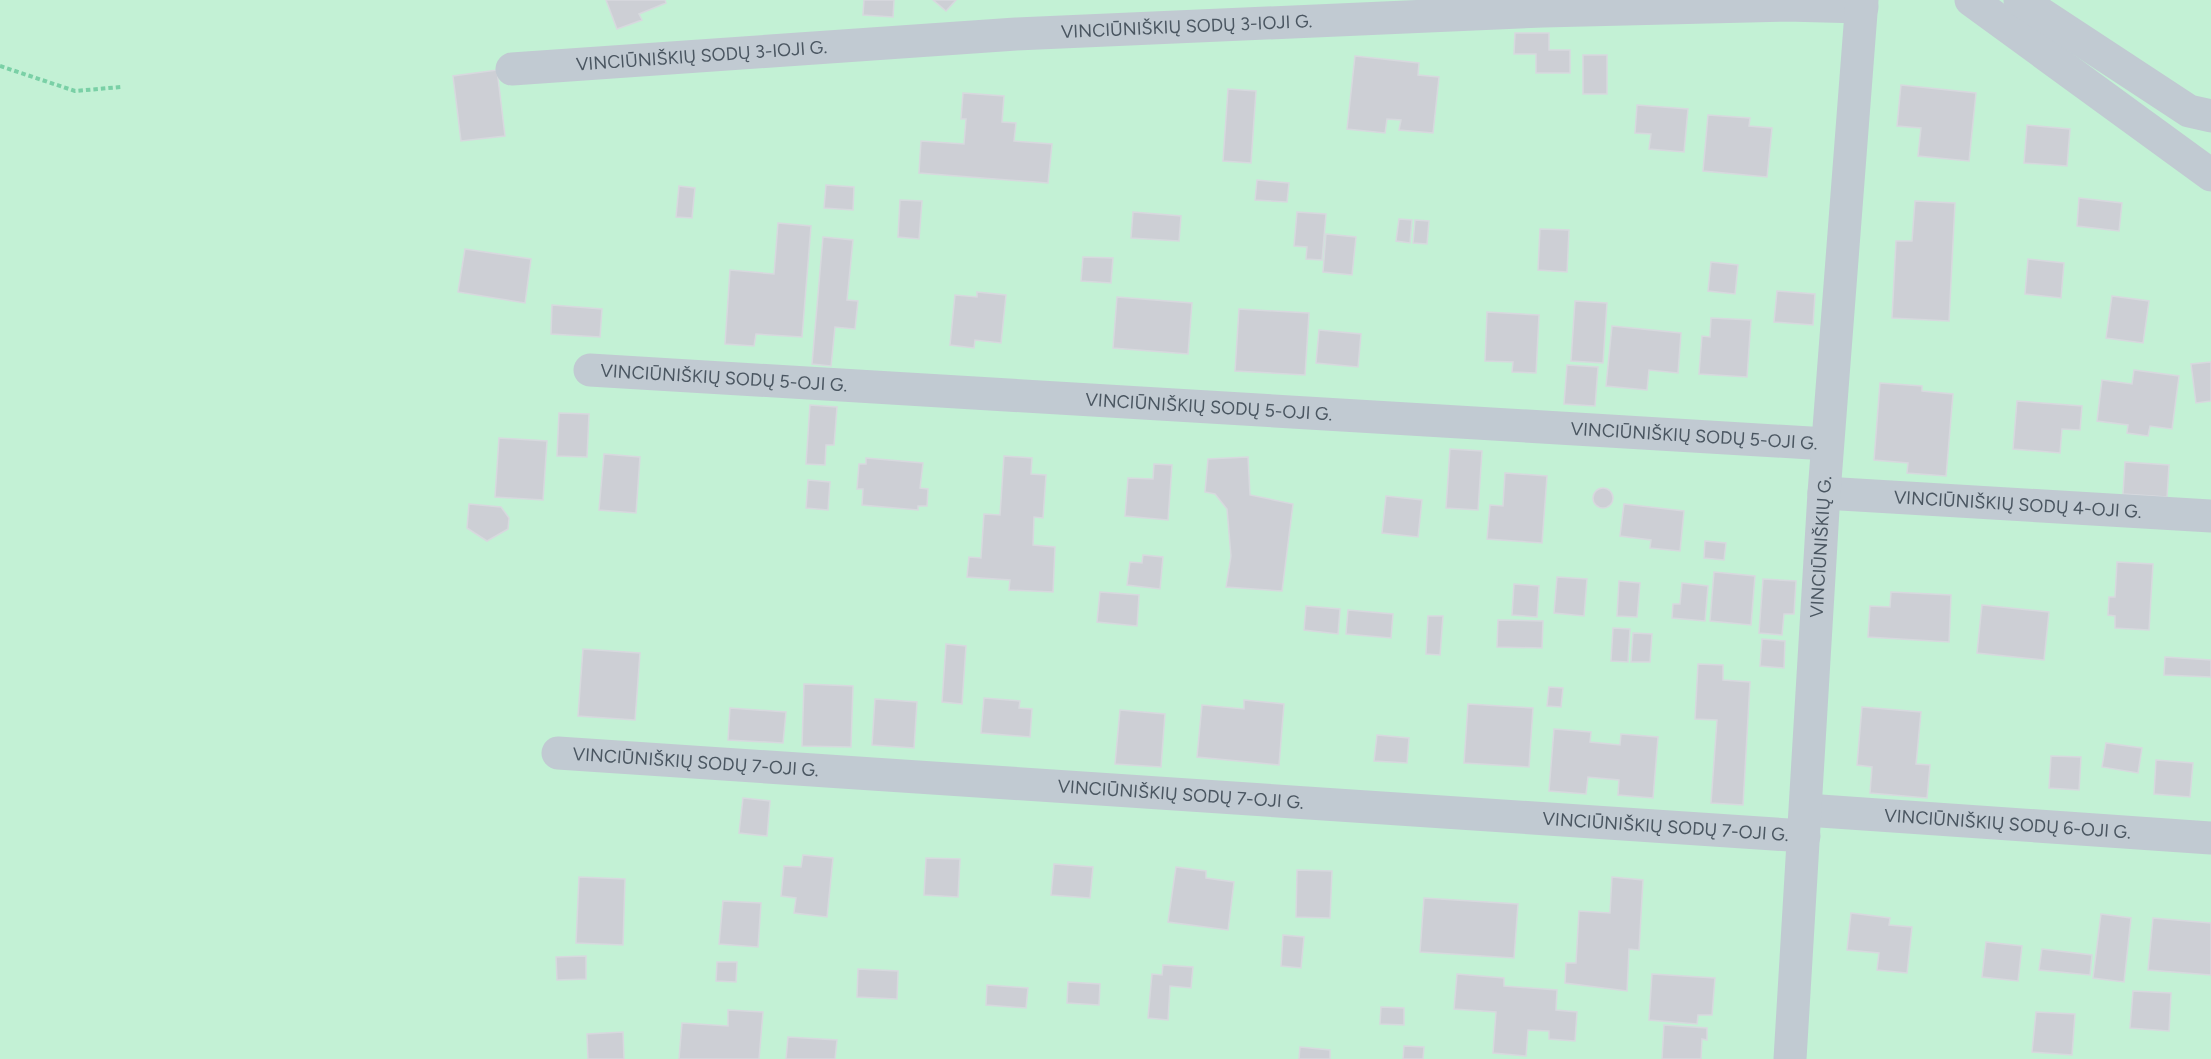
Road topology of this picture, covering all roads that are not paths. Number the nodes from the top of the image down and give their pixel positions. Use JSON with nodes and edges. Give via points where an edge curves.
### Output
{"nodes":[{"id":1,"x":1971,"y":0,"type":"edge"},
{"id":2,"x":2020,"y":0,"type":"edge"},
{"id":3,"x":1862,"y":3,"type":"edge"},
{"id":4,"x":512,"y":69,"type":"dead end"},
{"id":5,"x":2211,"y":116,"type":"edge"},
{"id":6,"x":2211,"y":175,"type":"edge"},
{"id":7,"x":591,"y":370,"type":"dead end"},
{"id":8,"x":1827,"y":444,"type":"junction"},
{"id":9,"x":1824,"y":493,"type":"junction"},
{"id":10,"x":2211,"y":516,"type":"edge"},
{"id":11,"x":558,"y":753,"type":"dead end"},
{"id":12,"x":1805,"y":823,"type":"junction"},
{"id":13,"x":2211,"y":838,"type":"edge"},
{"id":14,"x":1790,"y":1059,"type":"edge"}],
"edges":[{"from":1,"to":6,"type":"street"},
{"from":2,"to":5,"type":"street","via":[[2189,111]]},
{"from":3,"to":4,"type":"street","name":"VINCIŪNIŠKIŲ SODŲ 3-IOJI G.","via":[[1543,11],[1028,33]]},
{"from":3,"to":8,"type":"street","name":"VINCIŪNIŠKIŲ G."},
{"from":7,"to":8,"type":"street","name":"VINCIŪNIŠKIŲ SODŲ 5-OJI G."},
{"from":8,"to":9,"type":"street","name":"VINCIŪNIŠKIŲ G."},
{"from":9,"to":10,"type":"street","name":"VINCIŪNIŠKIŲ SODŲ 4-OJI G."},
{"from":9,"to":12,"type":"street","name":"VINCIŪNIŠKIŲ G."},
{"from":11,"to":12,"type":"street","name":"VINCIŪNIŠKIŲ SODŲ 7-OJI G."},
{"from":12,"to":13,"type":"street","name":"VINCIŪNIŠKIŲ SODŲ 6-OJI G."},
{"from":12,"to":14,"type":"street","name":"VINCIŪNIŠKIŲ G."}]}
